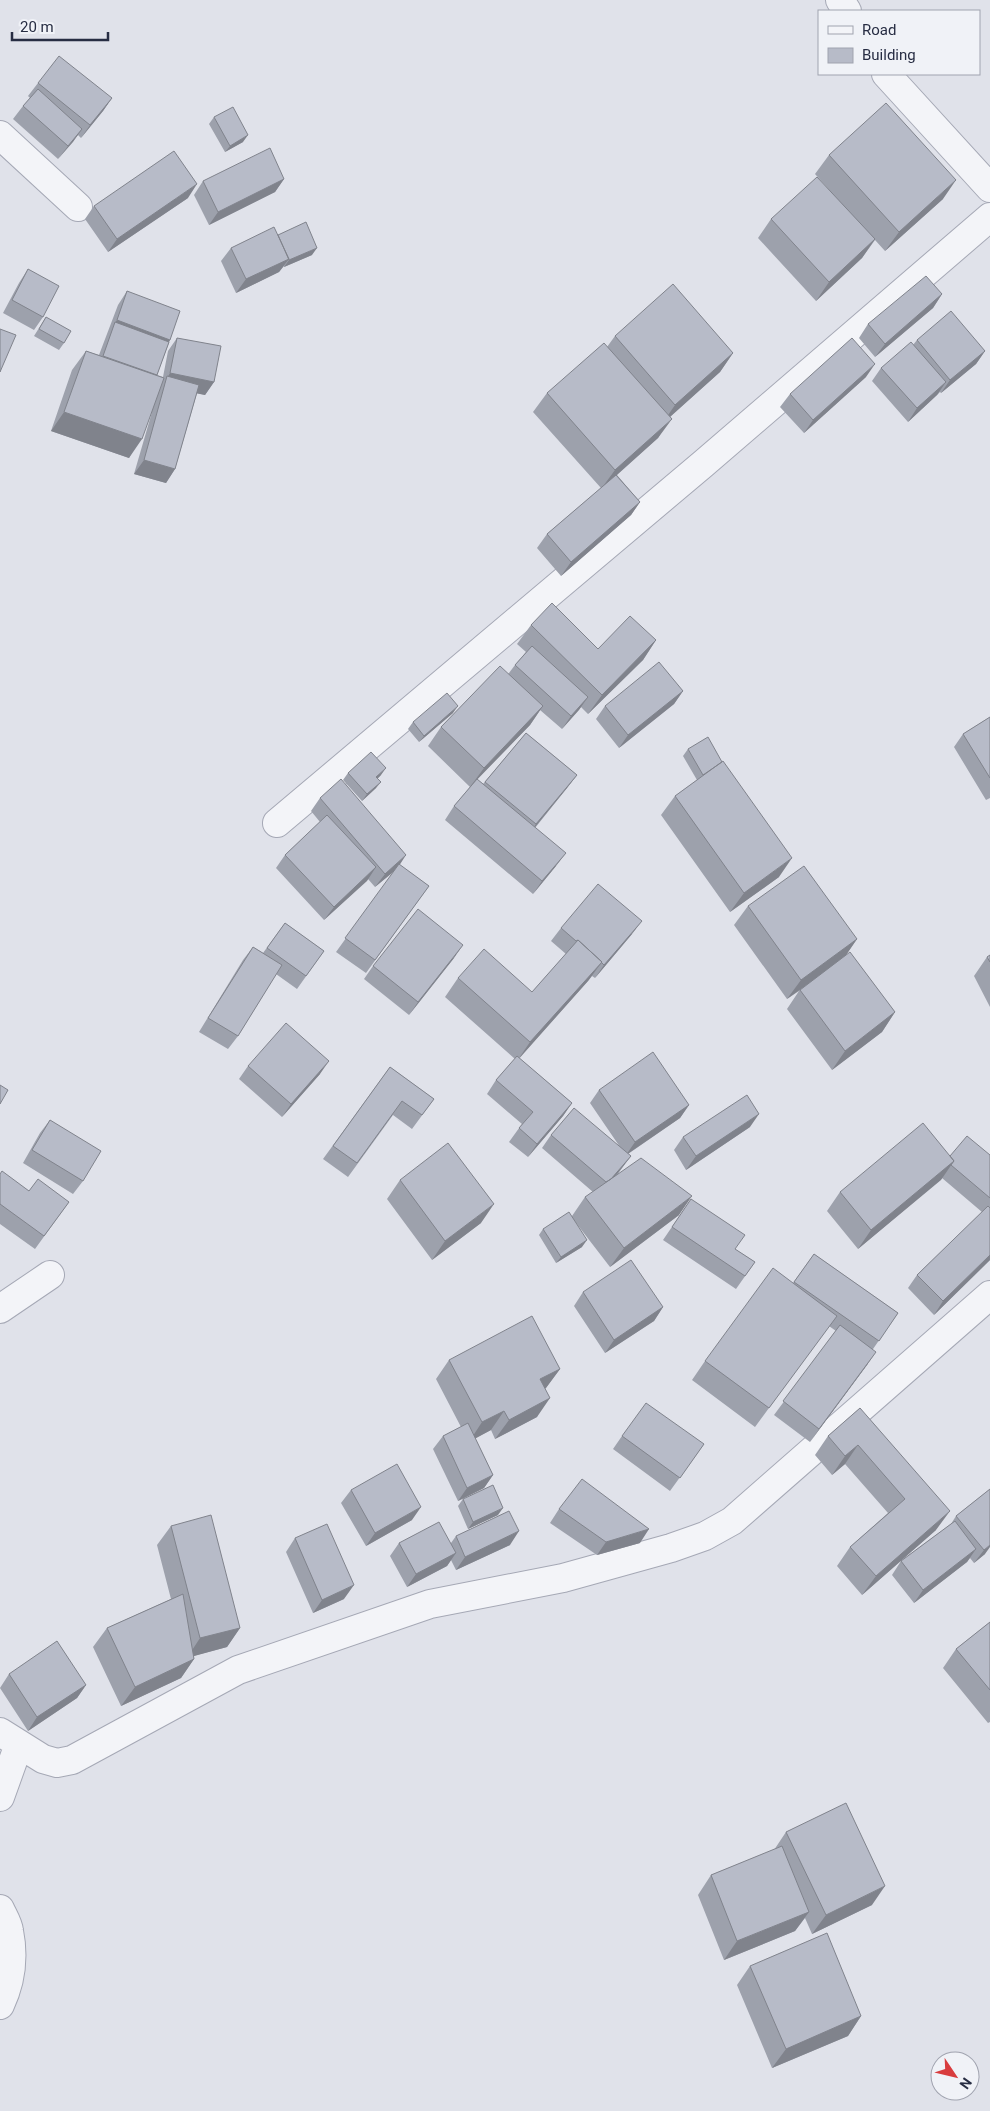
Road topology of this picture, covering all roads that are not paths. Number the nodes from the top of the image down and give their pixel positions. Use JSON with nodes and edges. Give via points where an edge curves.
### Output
{"nodes":[{"id":1,"x":887,"y":75,"type":"edge"},
{"id":2,"x":0,"y":135,"type":"edge"},
{"id":3,"x":990,"y":188,"type":"edge"},
{"id":4,"x":78,"y":208,"type":"dead end"},
{"id":5,"x":990,"y":217,"type":"edge"},
{"id":6,"x":276,"y":823,"type":"dead end"},
{"id":7,"x":50,"y":1275,"type":"dead end"},
{"id":8,"x":990,"y":1295,"type":"edge"},
{"id":9,"x":0,"y":1308,"type":"edge"},
{"id":10,"x":10,"y":1738,"type":"edge"},
{"id":11,"x":0,"y":1797,"type":"edge"},
{"id":12,"x":0,"y":1909,"type":"edge"},
{"id":13,"x":0,"y":2005,"type":"edge"}],
"edges":[{"from":1,"to":3,"type":"street"},
{"from":2,"to":4,"type":"street"},
{"from":5,"to":6,"type":"street","via":[[703,464]]},
{"from":7,"to":9,"type":"street"},
{"from":8,"to":10,"type":"street","via":[[732,1521],[706,1536],[563,1578],[430,1604],[238,1670],[72,1760],[56,1763],[43,1759]]},
{"from":10,"to":11,"type":"street"},
{"from":12,"to":13,"type":"street","via":[[9,1929],[12,1965]]}]}
